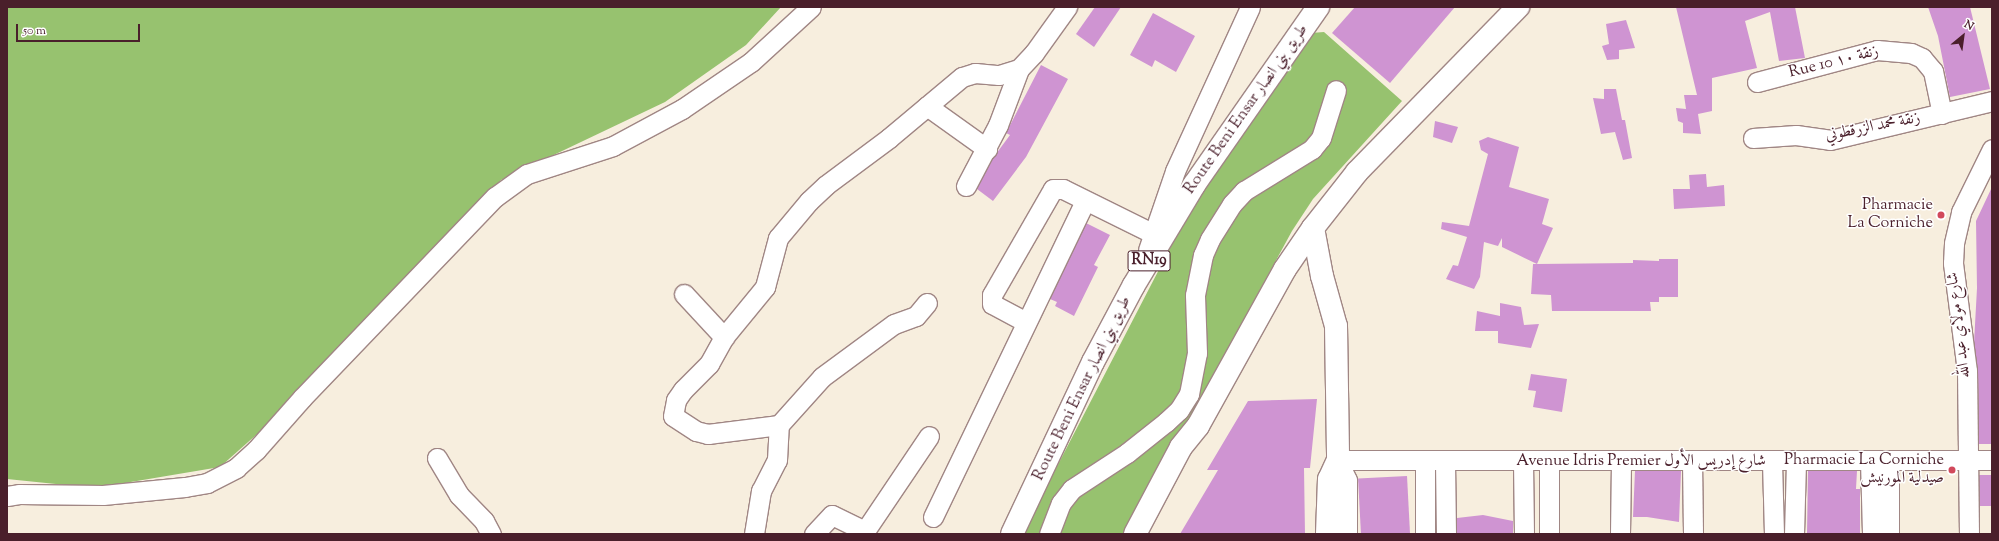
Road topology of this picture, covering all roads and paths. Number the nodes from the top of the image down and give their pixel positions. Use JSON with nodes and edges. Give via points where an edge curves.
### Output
{"nodes":[{"id":1,"x":811,"y":7,"type":"edge"},
{"id":2,"x":1067,"y":7,"type":"edge"},
{"id":3,"x":1250,"y":7,"type":"edge"},
{"id":4,"x":1318,"y":7,"type":"edge"},
{"id":5,"x":1518,"y":7,"type":"edge"},
{"id":6,"x":1019,"y":69,"type":"junction"},
{"id":7,"x":1757,"y":82,"type":"dead end"},
{"id":8,"x":1336,"y":90,"type":"dead end"},
{"id":9,"x":1992,"y":101,"type":"edge"},
{"id":10,"x":928,"y":106,"type":"junction"},
{"id":11,"x":1942,"y":114,"type":"junction"},
{"id":12,"x":1752,"y":138,"type":"dead end"},
{"id":13,"x":987,"y":149,"type":"junction"},
{"id":14,"x":1992,"y":149,"type":"edge"},
{"id":15,"x":966,"y":186,"type":"dead end"},
{"id":16,"x":1084,"y":201,"type":"junction"},
{"id":17,"x":1313,"y":228,"type":"junction"},
{"id":18,"x":1154,"y":234,"type":"junction"},
{"id":19,"x":1134,"y":284,"type":"junction"},
{"id":20,"x":684,"y":294,"type":"dead end"},
{"id":21,"x":928,"y":303,"type":"dead end"},
{"id":22,"x":1026,"y":322,"type":"junction"},
{"id":23,"x":724,"y":337,"type":"junction"},
{"id":24,"x":779,"y":424,"type":"junction"},
{"id":25,"x":1198,"y":426,"type":"junction"},
{"id":26,"x":929,"y":436,"type":"dead end"},
{"id":27,"x":437,"y":458,"type":"dead end"},
{"id":28,"x":1968,"y":460,"type":"junction"},
{"id":29,"x":1992,"y":460,"type":"edge"},
{"id":30,"x":1692,"y":461,"type":"junction"},
{"id":31,"x":1870,"y":461,"type":"junction"},
{"id":32,"x":1889,"y":461,"type":"junction"},
{"id":33,"x":1338,"y":462,"type":"junction"},
{"id":34,"x":1425,"y":462,"type":"junction"},
{"id":35,"x":1445,"y":462,"type":"junction"},
{"id":36,"x":1523,"y":462,"type":"junction"},
{"id":37,"x":1549,"y":462,"type":"junction"},
{"id":38,"x":1621,"y":462,"type":"junction"},
{"id":39,"x":1772,"y":462,"type":"junction"},
{"id":40,"x":1796,"y":462,"type":"junction"},
{"id":41,"x":7,"y":496,"type":"edge"},
{"id":42,"x":933,"y":517,"type":"dead end"},
{"id":43,"x":864,"y":533,"type":"edge"},
{"id":44,"x":491,"y":534,"type":"edge"},
{"id":45,"x":754,"y":534,"type":"edge"},
{"id":46,"x":814,"y":534,"type":"edge"},
{"id":47,"x":1012,"y":534,"type":"edge"},
{"id":48,"x":1049,"y":534,"type":"edge"},
{"id":49,"x":1135,"y":534,"type":"edge"},
{"id":50,"x":1149,"y":534,"type":"edge"},
{"id":51,"x":1327,"y":534,"type":"edge"},
{"id":52,"x":1346,"y":534,"type":"edge"},
{"id":53,"x":1425,"y":534,"type":"edge"},
{"id":54,"x":1446,"y":534,"type":"edge"},
{"id":55,"x":1524,"y":534,"type":"edge"},
{"id":56,"x":1549,"y":534,"type":"edge"},
{"id":57,"x":1620,"y":534,"type":"edge"},
{"id":58,"x":1693,"y":534,"type":"edge"},
{"id":59,"x":1774,"y":534,"type":"edge"},
{"id":60,"x":1794,"y":534,"type":"edge"},
{"id":61,"x":1872,"y":534,"type":"edge"},
{"id":62,"x":1889,"y":534,"type":"edge"},
{"id":63,"x":1969,"y":534,"type":"edge"}],
"edges":[{"from":1,"to":41,"type":"street","via":[[751,62],[682,109],[613,146],[527,174],[495,197],[256,450],[236,468],[207,483],[185,487],[104,495]]},
{"from":2,"to":6,"type":"street","via":[[1034,53]]},
{"from":3,"to":18,"type":"street","via":[[1175,171]]},
{"from":4,"to":19,"type":"main road","name":"Route Beni Ensar طريق بني انصار","number":"RN19","via":[[1194,185]]},
{"from":5,"to":17,"type":"main road","via":[[1357,172]]},
{"from":6,"to":10,"type":"street","via":[[999,75],[975,73],[962,77]]},
{"from":6,"to":13,"type":"street"},
{"from":7,"to":11,"type":"street","name":"Rue 10 زنقة ١٠","via":[[1877,50],[1910,52],[1922,58],[1933,71]]},
{"from":8,"to":48,"type":"street","via":[[1321,138],[1312,149],[1244,192],[1232,204],[1210,239],[1203,255],[1195,295],[1197,353],[1189,394],[1179,410],[1127,453],[1072,489],[1061,503]]},
{"from":9,"to":11,"type":"street","name":"زنقة محمد الزرقطوني"},
{"from":10,"to":13,"type":"street"},
{"from":10,"to":23,"type":"street","via":[[809,201],[778,238],[765,287]]},
{"from":11,"to":12,"type":"street","name":"زنقة محمد الزرقطوني","via":[[1830,140],[1796,135]]},
{"from":13,"to":15,"type":"street"},
{"from":14,"to":28,"type":"street","name":"شارع مولاي عبد الله","via":[[1961,212],[1954,243],[1953,263],[1966,357]]},
{"from":16,"to":18,"type":"street"},
{"from":16,"to":22,"type":"street"},
{"from":16,"to":22,"type":"street","via":[[1064,189],[1053,189],[992,295],[992,304]]},
{"from":17,"to":25,"type":"main road","via":[[1285,269]]},
{"from":17,"to":33,"type":"main road","via":[[1322,276],[1336,326]]},
{"from":18,"to":19,"type":"street"},
{"from":19,"to":47,"type":"main road","name":"Route Beni Ensar طريق بني انصار","number":"RN19","via":[[1093,362]]},
{"from":20,"to":23,"type":"street"},
{"from":21,"to":24,"type":"street","via":[[916,316],[894,324],[833,368],[808,390]]},
{"from":22,"to":42,"type":"street"},
{"from":23,"to":24,"type":"street","via":[[709,364],[676,400],[673,416],[696,432],[708,434]]},
{"from":24,"to":45,"type":"street","via":[[777,460],[761,491]]},
{"from":25,"to":49,"type":"main road","via":[[1181,446]]},
{"from":25,"to":50,"type":"main road","via":[[1191,452]]},
{"from":26,"to":43,"type":"street"},
{"from":27,"to":44,"type":"street","via":[[459,495],[484,520]]},
{"from":28,"to":29,"type":"street","name":"Avenue Idris Premier شارع إدريس الأول"},
{"from":28,"to":32,"type":"street","name":"Avenue Idris Premier شارع إدريس الأول"},
{"from":28,"to":63,"type":"street","name":"شارع مولاي عبد الله"},
{"from":30,"to":38,"type":"street","name":"Avenue Idris Premier شارع إدريس الأول"},
{"from":30,"to":39,"type":"street","name":"Avenue Idris Premier شارع إدريس الأول"},
{"from":30,"to":58,"type":"street"},
{"from":31,"to":32,"type":"street","name":"Avenue Idris Premier شارع إدريس الأول"},
{"from":31,"to":40,"type":"street","name":"Avenue Idris Premier شارع إدريس الأول"},
{"from":31,"to":61,"type":"street"},
{"from":32,"to":62,"type":"street"},
{"from":33,"to":34,"type":"street","name":"Avenue Idris Premier شارع إدريس الأول"},
{"from":33,"to":51,"type":"main road","via":[[1328,479]]},
{"from":33,"to":52,"type":"main road","via":[[1346,480]]},
{"from":34,"to":35,"type":"street","name":"Avenue Idris Premier شارع إدريس الأول"},
{"from":34,"to":53,"type":"street"},
{"from":35,"to":36,"type":"street","name":"Avenue Idris Premier شارع إدريس الأول"},
{"from":35,"to":54,"type":"street"},
{"from":36,"to":37,"type":"street","name":"Avenue Idris Premier شارع إدريس الأول"},
{"from":36,"to":55,"type":"street"},
{"from":37,"to":38,"type":"street","name":"Avenue Idris Premier شارع إدريس الأول"},
{"from":37,"to":56,"type":"street"},
{"from":38,"to":57,"type":"street"},
{"from":39,"to":40,"type":"street","name":"Avenue Idris Premier شارع إدريس الأول"},
{"from":39,"to":59,"type":"street"},
{"from":40,"to":60,"type":"street"},
{"from":43,"to":46,"type":"street","via":[[832,515]]}]}
